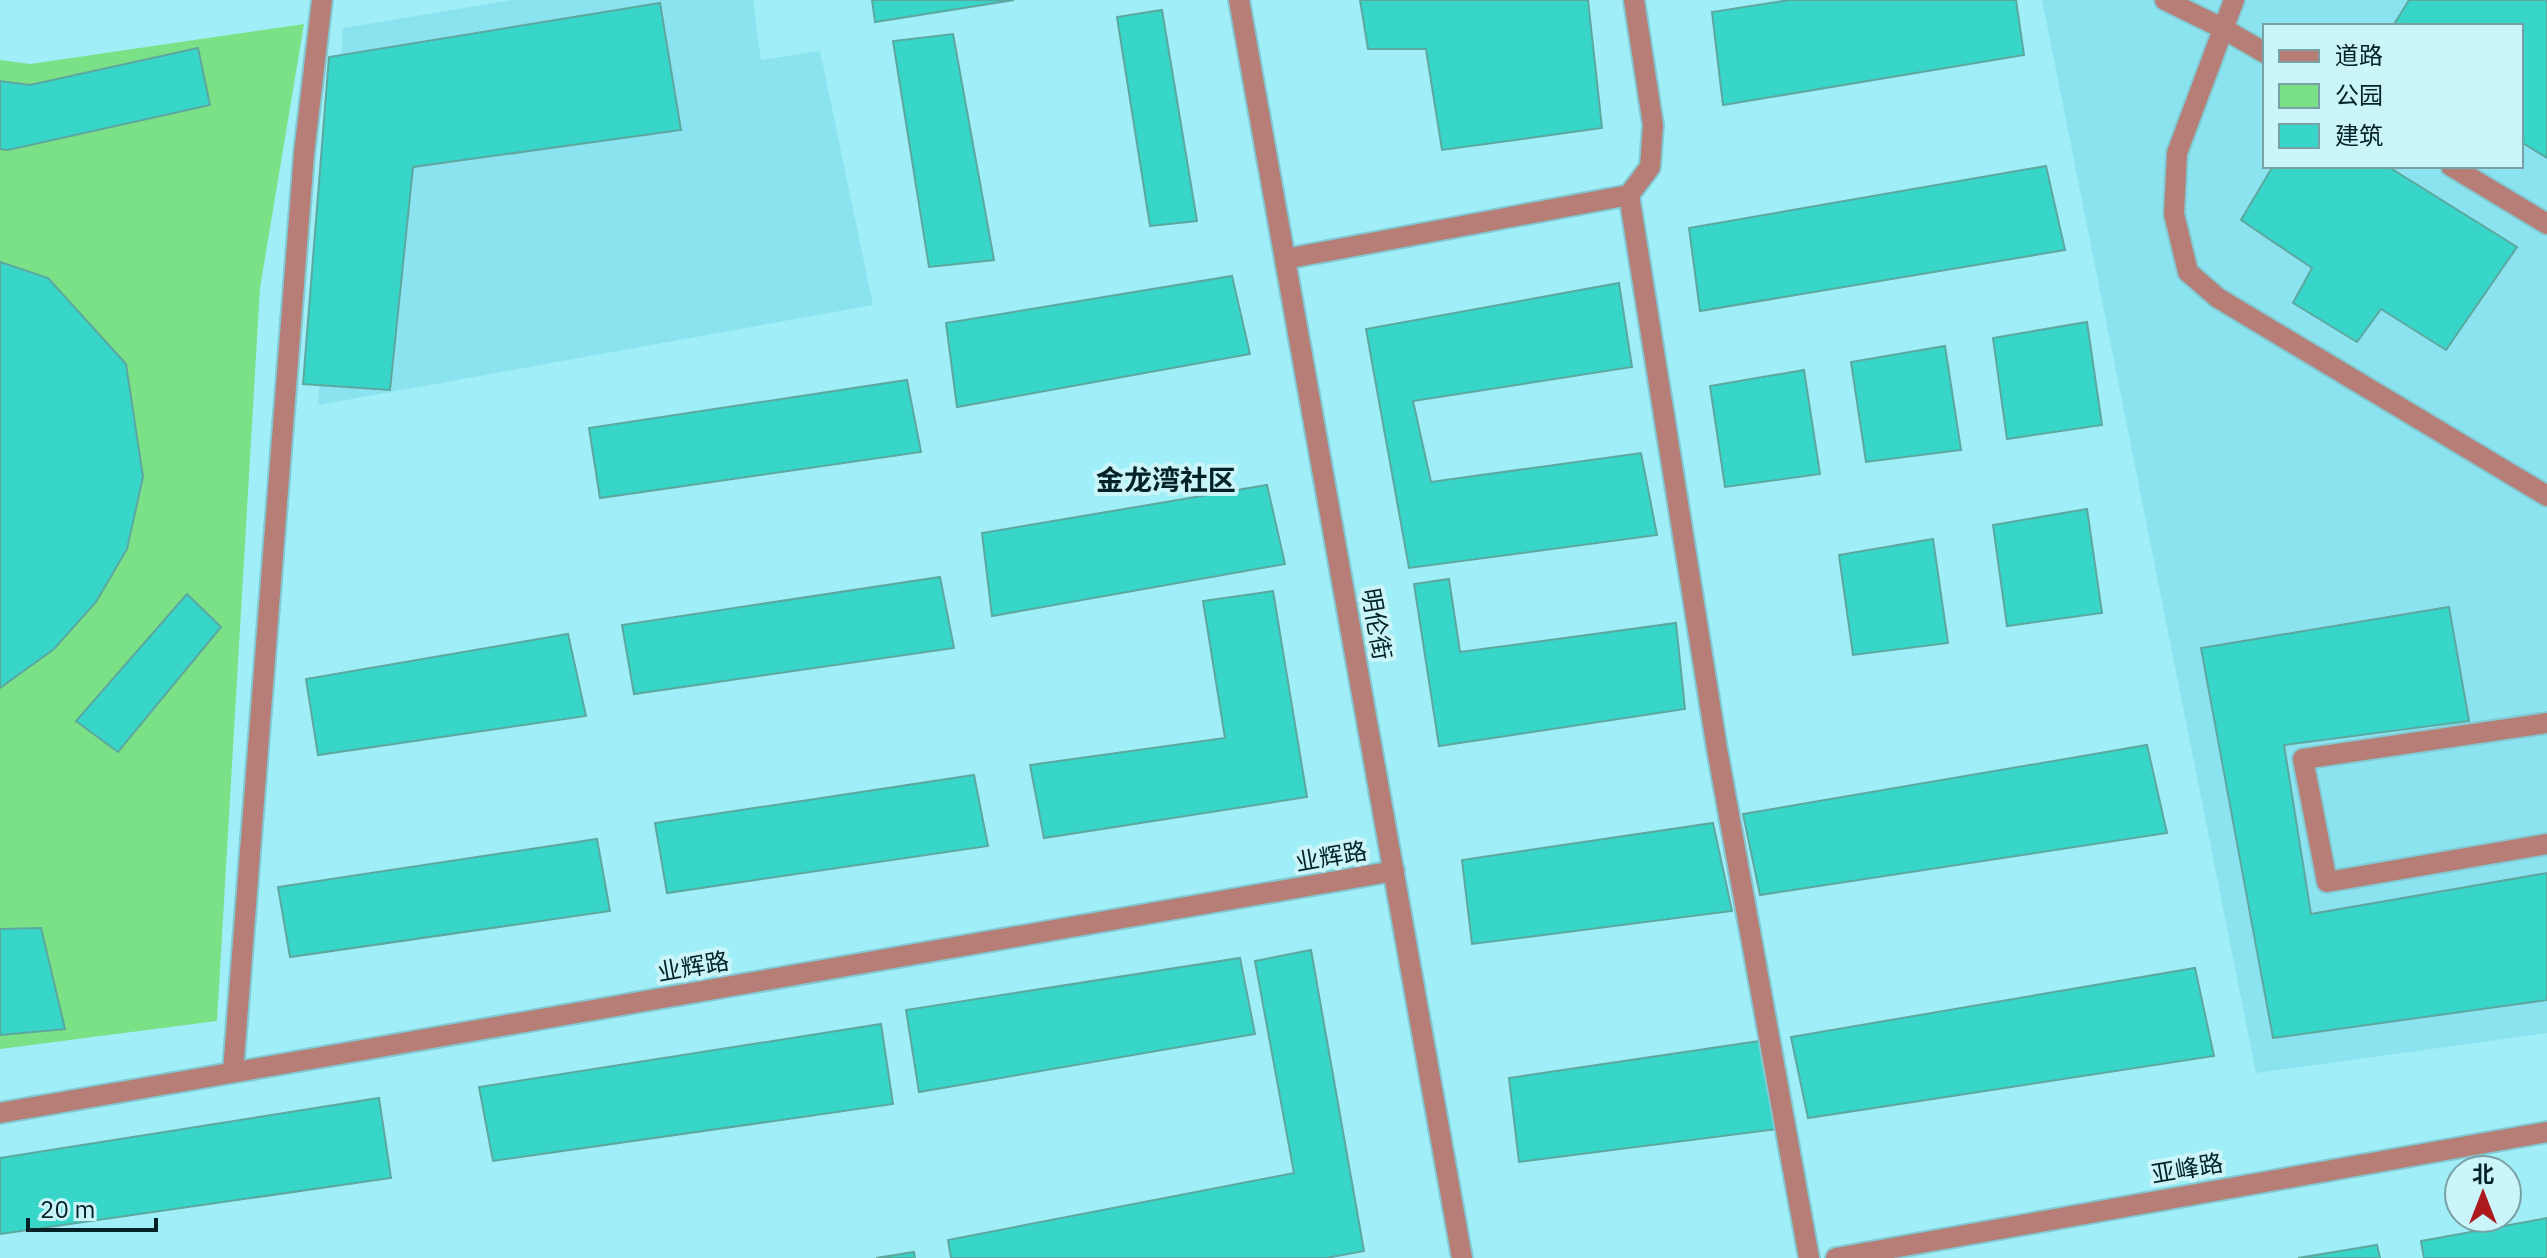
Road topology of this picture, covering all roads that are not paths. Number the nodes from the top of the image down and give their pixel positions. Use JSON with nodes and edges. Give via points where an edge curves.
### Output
{"nodes":[{"id":1,"x":322,"y":0,"type":"edge"},
{"id":2,"x":1239,"y":0,"type":"edge"},
{"id":3,"x":1634,"y":0,"type":"edge"},
{"id":4,"x":2165,"y":0,"type":"edge"},
{"id":5,"x":2234,"y":0,"type":"edge"},
{"id":6,"x":2224,"y":29,"type":"junction"},
{"id":7,"x":2263,"y":52,"type":"edge"},
{"id":8,"x":2454,"y":168,"type":"edge"},
{"id":9,"x":1629,"y":195,"type":"junction"},
{"id":10,"x":2547,"y":224,"type":"edge"},
{"id":11,"x":1285,"y":259,"type":"junction"},
{"id":12,"x":2547,"y":496,"type":"edge"},
{"id":13,"x":2547,"y":723,"type":"edge"},
{"id":14,"x":2547,"y":844,"type":"edge"},
{"id":15,"x":1394,"y":871,"type":"junction"},
{"id":16,"x":233,"y":1072,"type":"junction"},
{"id":17,"x":0,"y":1113,"type":"edge"},
{"id":18,"x":2547,"y":1132,"type":"edge"},
{"id":19,"x":1462,"y":1258,"type":"edge"},
{"id":20,"x":1809,"y":1258,"type":"edge"},
{"id":21,"x":1836,"y":1258,"type":"edge"}],
"edges":[{"from":1,"to":16,"type":"street","via":[[304,154]]},
{"from":2,"to":11,"type":"street","name":"明伦街"},
{"from":3,"to":9,"type":"street","via":[[1653,125],[1650,167]]},
{"from":4,"to":6,"type":"street"},
{"from":5,"to":6,"type":"street"},
{"from":6,"to":7,"type":"street"},
{"from":6,"to":12,"type":"street","via":[[2177,153],[2174,214],[2188,272],[2218,298]]},
{"from":8,"to":10,"type":"street"},
{"from":9,"to":11,"type":"street"},
{"from":9,"to":20,"type":"street","via":[[1717,749]]},
{"from":11,"to":15,"type":"street","name":"明伦街"},
{"from":13,"to":14,"type":"street","via":[[2303,759],[2327,882]]},
{"from":15,"to":16,"type":"street","name":"业辉路"},
{"from":15,"to":19,"type":"street","name":"明伦街"},
{"from":16,"to":17,"type":"street","name":"业辉路"},
{"from":18,"to":21,"type":"street","name":"亚峰路"}]}
